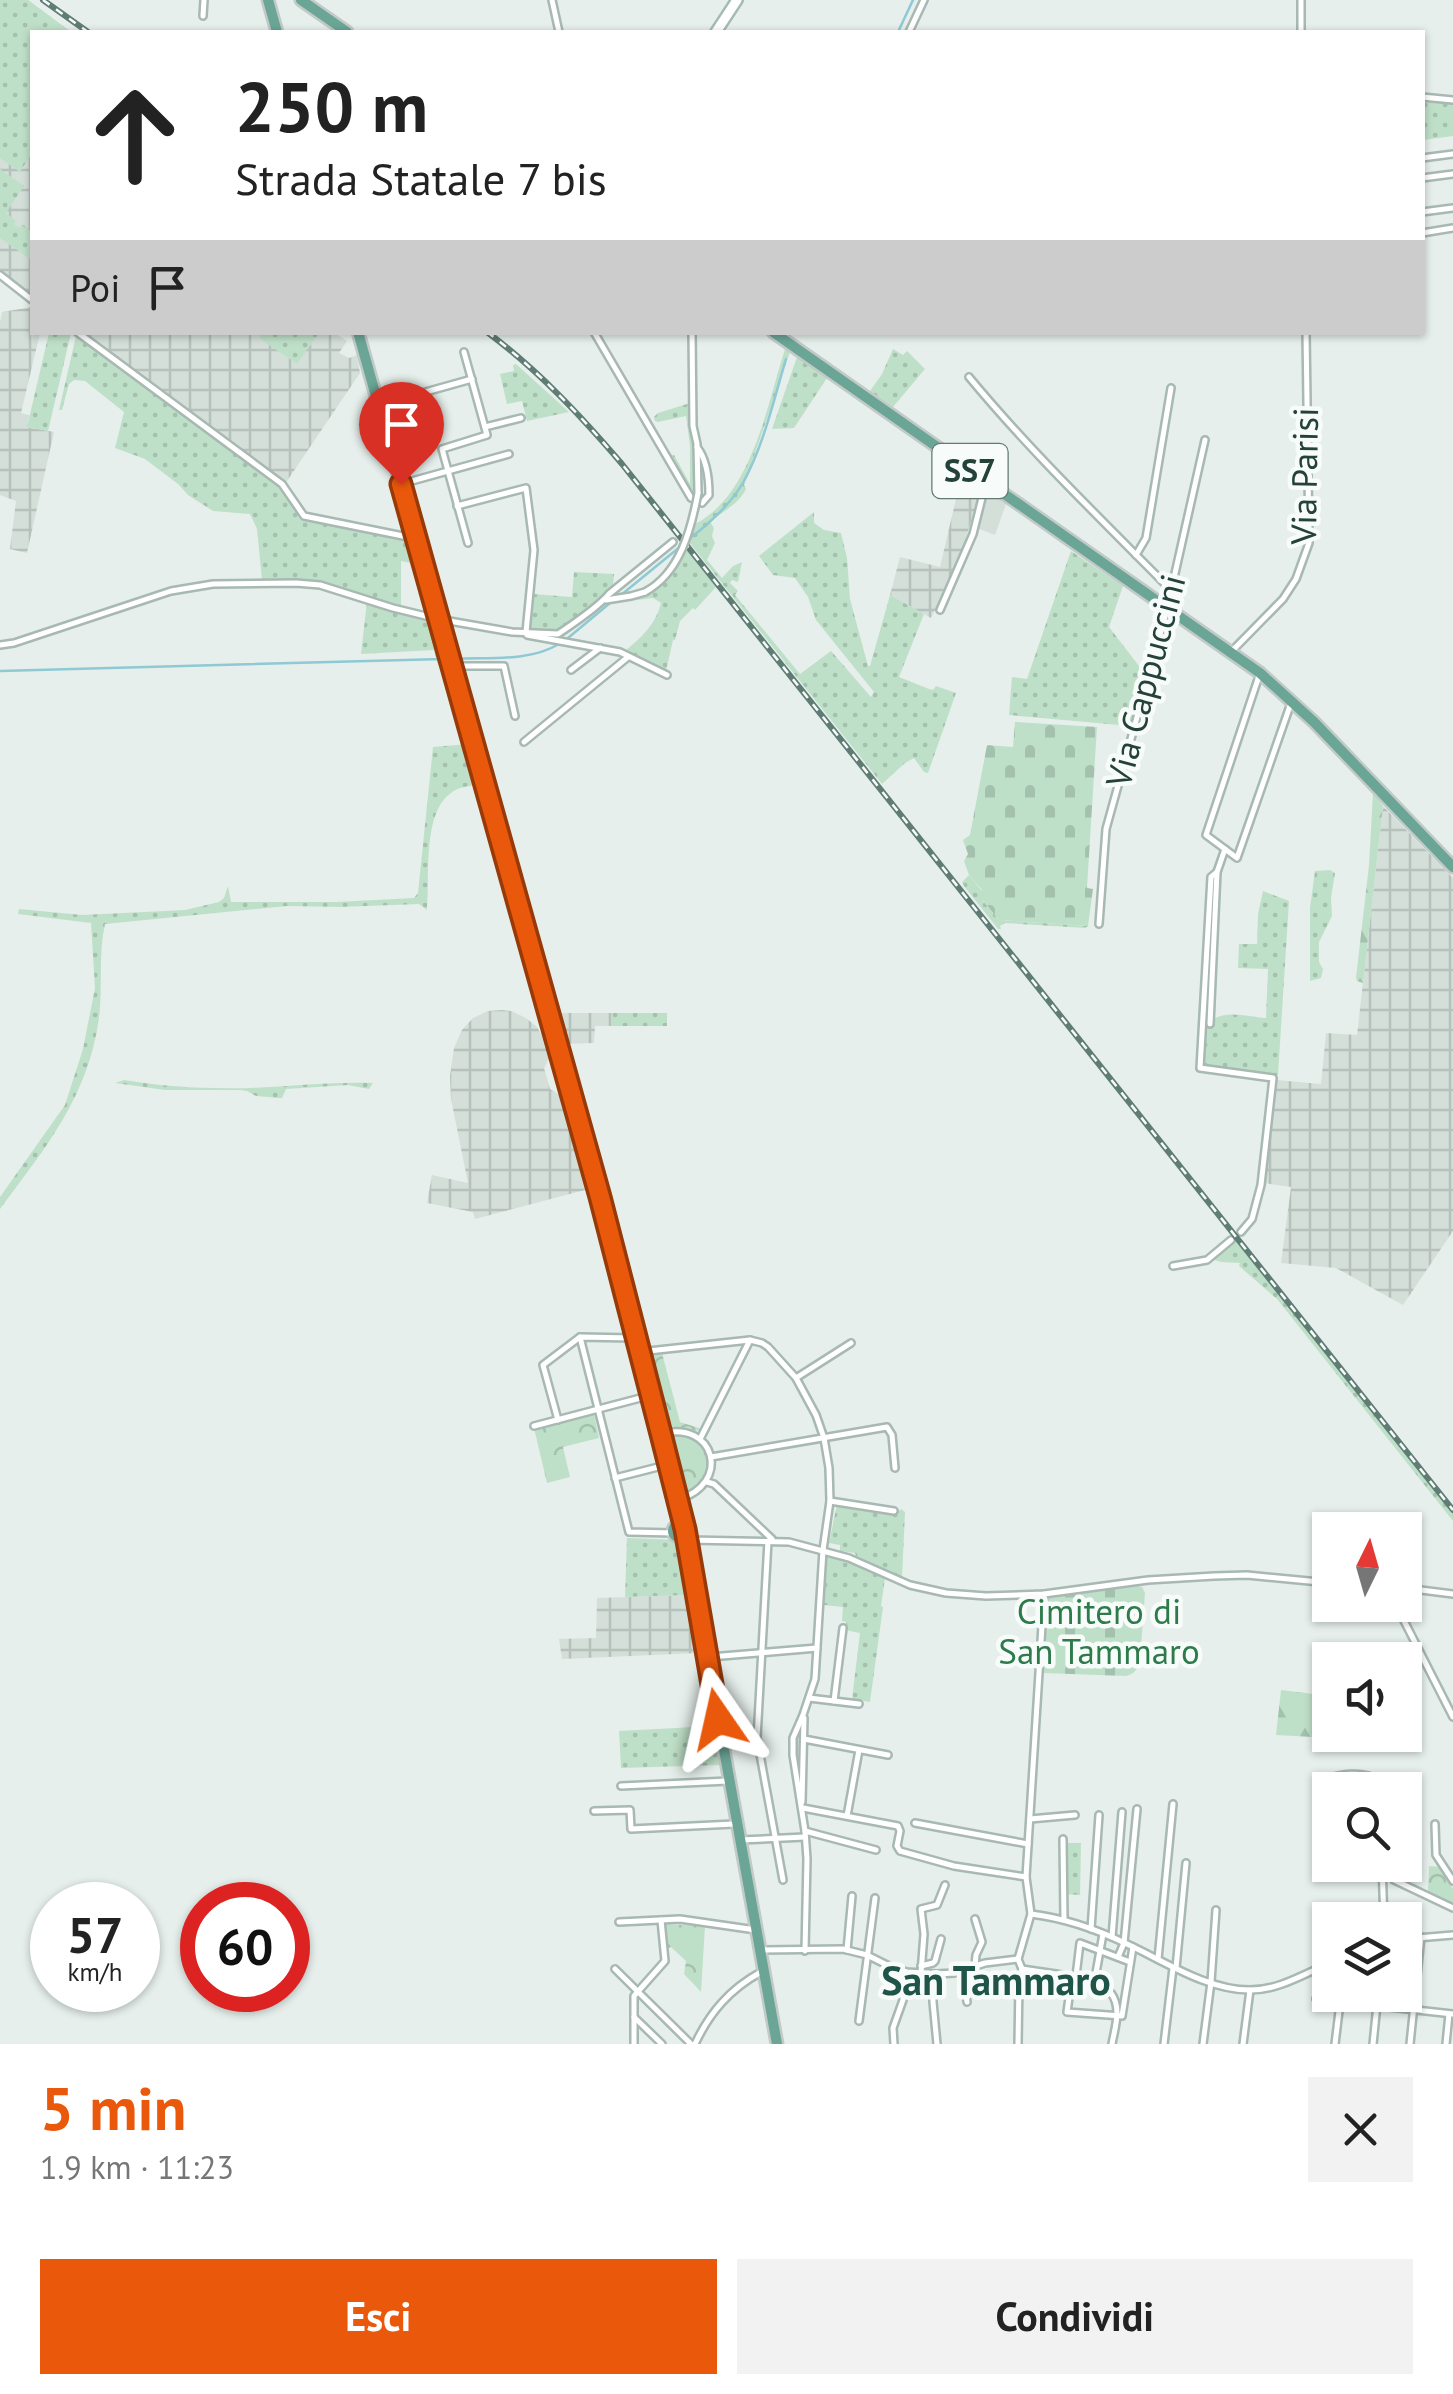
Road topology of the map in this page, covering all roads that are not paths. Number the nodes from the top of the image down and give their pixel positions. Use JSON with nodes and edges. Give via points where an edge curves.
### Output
{"nodes":[{"id":1,"x":204,"y":0,"type":"edge"},
{"id":2,"x":268,"y":0,"type":"edge"},
{"id":3,"x":552,"y":0,"type":"edge"},
{"id":4,"x":737,"y":0,"type":"edge"},
{"id":5,"x":924,"y":0,"type":"edge"},
{"id":6,"x":1300,"y":0,"type":"edge"},
{"id":7,"x":305,"y":1,"type":"edge"},
{"id":8,"x":203,"y":16,"type":"dead end"},
{"id":9,"x":276,"y":30,"type":"edge"},
{"id":10,"x":345,"y":30,"type":"edge"},
{"id":11,"x":559,"y":30,"type":"edge"},
{"id":12,"x":717,"y":30,"type":"edge"},
{"id":13,"x":910,"y":30,"type":"edge"},
{"id":14,"x":1301,"y":30,"type":"edge"},
{"id":15,"x":1425,"y":97,"type":"edge"},
{"id":16,"x":1453,"y":100,"type":"edge"},
{"id":17,"x":1453,"y":154,"type":"edge"},
{"id":18,"x":1425,"y":158,"type":"edge"},
{"id":19,"x":1453,"y":174,"type":"edge"},
{"id":20,"x":1425,"y":178,"type":"edge"},
{"id":21,"x":1453,"y":208,"type":"edge"},
{"id":22,"x":1425,"y":212,"type":"edge"},
{"id":23,"x":1453,"y":228,"type":"edge"},
{"id":24,"x":1425,"y":233,"type":"edge"},
{"id":25,"x":0,"y":276,"type":"edge"},
{"id":26,"x":30,"y":298,"type":"edge"},
{"id":27,"x":81,"y":335,"type":"edge"},
{"id":28,"x":359,"y":335,"type":"edge"},
{"id":29,"x":596,"y":335,"type":"edge"},
{"id":30,"x":692,"y":335,"type":"edge"},
{"id":31,"x":778,"y":335,"type":"edge"},
{"id":32,"x":1306,"y":335,"type":"edge"},
{"id":33,"x":464,"y":352,"type":"dead end"},
{"id":34,"x":969,"y":377,"type":"dead end"},
{"id":35,"x":472,"y":380,"type":"junction"},
{"id":36,"x":1171,"y":388,"type":"dead end"},
{"id":37,"x":404,"y":398,"type":"dead end"},
{"id":38,"x":521,"y":418,"type":"dead end"},
{"id":39,"x":485,"y":427,"type":"junction"},
{"id":40,"x":1205,"y":440,"type":"dead end"},
{"id":41,"x":697,"y":446,"type":"junction"},
{"id":42,"x":509,"y":454,"type":"dead end"},
{"id":43,"x":447,"y":471,"type":"junction"},
{"id":44,"x":986,"y":482,"type":"junction"},
{"id":45,"x":401,"y":484,"type":"junction"},
{"id":46,"x":457,"y":506,"type":"junction"},
{"id":47,"x":416,"y":538,"type":"junction"},
{"id":48,"x":673,"y":542,"type":"dead end"},
{"id":49,"x":468,"y":543,"type":"dead end"},
{"id":50,"x":1136,"y":555,"type":"junction"},
{"id":51,"x":1170,"y":590,"type":"junction"},
{"id":52,"x":606,"y":600,"type":"junction"},
{"id":53,"x":1167,"y":609,"type":"junction"},
{"id":54,"x":940,"y":610,"type":"dead end"},
{"id":55,"x":438,"y":619,"type":"junction"},
{"id":56,"x":512,"y":632,"type":"junction"},
{"id":57,"x":526,"y":632,"type":"junction"},
{"id":58,"x":0,"y":645,"type":"edge"},
{"id":59,"x":600,"y":648,"type":"junction"},
{"id":60,"x":1231,"y":652,"type":"junction"},
{"id":61,"x":628,"y":657,"type":"junction"},
{"id":62,"x":452,"y":666,"type":"junction"},
{"id":63,"x":571,"y":670,"type":"dead end"},
{"id":64,"x":1260,"y":673,"type":"junction"},
{"id":65,"x":667,"y":675,"type":"dead end"},
{"id":66,"x":1292,"y":700,"type":"junction"},
{"id":67,"x":515,"y":716,"type":"dead end"},
{"id":68,"x":524,"y":742,"type":"dead end"},
{"id":69,"x":1225,"y":849,"type":"junction"},
{"id":70,"x":1453,"y":868,"type":"edge"},
{"id":71,"x":1217,"y":872,"type":"junction"},
{"id":72,"x":1098,"y":924,"type":"dead end"},
{"id":73,"x":1210,"y":1024,"type":"dead end"},
{"id":74,"x":1241,"y":1232,"type":"dead end"},
{"id":75,"x":1231,"y":1240,"type":"dead end"},
{"id":76,"x":1173,"y":1266,"type":"dead end"},
{"id":77,"x":580,"y":1337,"type":"junction"},
{"id":78,"x":636,"y":1338,"type":"junction"},
{"id":79,"x":750,"y":1340,"type":"junction"},
{"id":80,"x":851,"y":1343,"type":"dead end"},
{"id":81,"x":639,"y":1352,"type":"junction"},
{"id":82,"x":796,"y":1378,"type":"junction"},
{"id":83,"x":651,"y":1396,"type":"junction"},
{"id":84,"x":598,"y":1410,"type":"junction"},
{"id":85,"x":558,"y":1420,"type":"junction"},
{"id":86,"x":534,"y":1426,"type":"dead end"},
{"id":87,"x":661,"y":1434,"type":"junction"},
{"id":88,"x":824,"y":1438,"type":"junction"},
{"id":89,"x":700,"y":1439,"type":"junction"},
{"id":90,"x":711,"y":1458,"type":"junction"},
{"id":91,"x":669,"y":1465,"type":"junction"},
{"id":92,"x":895,"y":1468,"type":"dead end"},
{"id":93,"x":616,"y":1478,"type":"junction"},
{"id":94,"x":707,"y":1482,"type":"junction"},
{"id":95,"x":830,"y":1501,"type":"junction"},
{"id":96,"x":678,"y":1503,"type":"junction"},
{"id":97,"x":894,"y":1511,"type":"dead end"},
{"id":98,"x":678,"y":1534,"type":"junction"},
{"id":99,"x":771,"y":1541,"type":"junction"},
{"id":100,"x":823,"y":1550,"type":"junction"},
{"id":101,"x":1312,"y":1581,"type":"edge"},
{"id":102,"x":1422,"y":1590,"type":"edge"},
{"id":103,"x":1044,"y":1594,"type":"junction"},
{"id":104,"x":1453,"y":1594,"type":"edge"},
{"id":105,"x":1405,"y":1622,"type":"edge"},
{"id":106,"x":843,"y":1628,"type":"dead end"},
{"id":107,"x":817,"y":1648,"type":"junction"},
{"id":108,"x":761,"y":1653,"type":"junction"},
{"id":109,"x":706,"y":1657,"type":"junction"},
{"id":110,"x":809,"y":1698,"type":"junction"},
{"id":111,"x":834,"y":1701,"type":"junction"},
{"id":112,"x":859,"y":1704,"type":"dead end"},
{"id":113,"x":804,"y":1715,"type":"junction"},
{"id":114,"x":1453,"y":1717,"type":"edge"},
{"id":115,"x":804,"y":1739,"type":"junction"},
{"id":116,"x":859,"y":1750,"type":"junction"},
{"id":117,"x":888,"y":1756,"type":"dead end"},
{"id":118,"x":730,"y":1781,"type":"junction"},
{"id":119,"x":621,"y":1786,"type":"dead end"},
{"id":120,"x":1173,"y":1804,"type":"dead end"},
{"id":121,"x":801,"y":1808,"type":"junction"},
{"id":122,"x":1137,"y":1809,"type":"dead end"},
{"id":123,"x":594,"y":1811,"type":"dead end"},
{"id":124,"x":1122,"y":1812,"type":"dead end"},
{"id":125,"x":1099,"y":1814,"type":"dead end"},
{"id":126,"x":1075,"y":1815,"type":"dead end"},
{"id":127,"x":847,"y":1816,"type":"junction"},
{"id":128,"x":1030,"y":1819,"type":"junction"},
{"id":129,"x":915,"y":1823,"type":"dead end"},
{"id":130,"x":738,"y":1824,"type":"junction"},
{"id":131,"x":1435,"y":1824,"type":"dead end"},
{"id":132,"x":805,"y":1834,"type":"junction"},
{"id":133,"x":774,"y":1838,"type":"junction"},
{"id":134,"x":1063,"y":1839,"type":"dead end"},
{"id":135,"x":740,"y":1840,"type":"junction"},
{"id":136,"x":1028,"y":1844,"type":"junction"},
{"id":137,"x":876,"y":1850,"type":"dead end"},
{"id":138,"x":1186,"y":1862,"type":"dead end"},
{"id":139,"x":1026,"y":1876,"type":"junction"},
{"id":140,"x":783,"y":1880,"type":"dead end"},
{"id":141,"x":1453,"y":1881,"type":"edge"},
{"id":142,"x":1398,"y":1882,"type":"edge"},
{"id":143,"x":945,"y":1885,"type":"dead end"},
{"id":144,"x":852,"y":1896,"type":"dead end"},
{"id":145,"x":876,"y":1898,"type":"dead end"},
{"id":146,"x":1453,"y":1908,"type":"edge"},
{"id":147,"x":1216,"y":1910,"type":"dead end"},
{"id":148,"x":1030,"y":1914,"type":"junction"},
{"id":149,"x":660,"y":1920,"type":"junction"},
{"id":150,"x":975,"y":1920,"type":"dead end"},
{"id":151,"x":1064,"y":1920,"type":"junction"},
{"id":152,"x":620,"y":1922,"type":"dead end"},
{"id":153,"x":756,"y":1930,"type":"junction"},
{"id":154,"x":1091,"y":1930,"type":"junction"},
{"id":155,"x":1103,"y":1934,"type":"junction"},
{"id":156,"x":1453,"y":1935,"type":"edge"},
{"id":157,"x":1422,"y":1937,"type":"edge"},
{"id":158,"x":1112,"y":1938,"type":"junction"},
{"id":159,"x":940,"y":1939,"type":"dead end"},
{"id":160,"x":1124,"y":1942,"type":"junction"},
{"id":161,"x":1132,"y":1946,"type":"junction"},
{"id":162,"x":760,"y":1950,"type":"junction"},
{"id":163,"x":847,"y":1950,"type":"junction"},
{"id":164,"x":1100,"y":1950,"type":"junction"},
{"id":165,"x":805,"y":1951,"type":"junction"},
{"id":166,"x":866,"y":1955,"type":"junction"},
{"id":167,"x":1118,"y":1957,"type":"junction"},
{"id":168,"x":1018,"y":1959,"type":"junction"},
{"id":169,"x":1158,"y":1959,"type":"junction"},
{"id":170,"x":1130,"y":1962,"type":"junction"},
{"id":171,"x":975,"y":1966,"type":"junction"},
{"id":172,"x":1175,"y":1967,"type":"junction"},
{"id":173,"x":1022,"y":1968,"type":"junction"},
{"id":174,"x":616,"y":1969,"type":"dead end"},
{"id":175,"x":921,"y":1969,"type":"junction"},
{"id":176,"x":764,"y":1970,"type":"junction"},
{"id":177,"x":904,"y":1970,"type":"junction"},
{"id":178,"x":963,"y":1970,"type":"junction"},
{"id":179,"x":1312,"y":1971,"type":"edge"},
{"id":180,"x":933,"y":1974,"type":"junction"},
{"id":181,"x":1074,"y":1977,"type":"junction"},
{"id":182,"x":1211,"y":1982,"type":"junction"},
{"id":183,"x":1094,"y":1984,"type":"junction"},
{"id":184,"x":1250,"y":1990,"type":"junction"},
{"id":185,"x":639,"y":1991,"type":"junction"},
{"id":186,"x":967,"y":2002,"type":"dead end"},
{"id":187,"x":1422,"y":2011,"type":"edge"},
{"id":188,"x":1339,"y":2012,"type":"edge"},
{"id":189,"x":1376,"y":2012,"type":"edge"},
{"id":190,"x":1414,"y":2012,"type":"edge"},
{"id":191,"x":1451,"y":2014,"type":"edge"},
{"id":192,"x":1116,"y":2016,"type":"junction"},
{"id":193,"x":634,"y":2018,"type":"junction"},
{"id":194,"x":859,"y":2020,"type":"dead end"},
{"id":195,"x":634,"y":2044,"type":"edge"},
{"id":196,"x":662,"y":2044,"type":"edge"},
{"id":197,"x":693,"y":2044,"type":"edge"},
{"id":198,"x":777,"y":2044,"type":"edge"},
{"id":199,"x":894,"y":2044,"type":"edge"},
{"id":200,"x":937,"y":2044,"type":"edge"},
{"id":201,"x":1018,"y":2044,"type":"edge"},
{"id":202,"x":1112,"y":2044,"type":"edge"},
{"id":203,"x":1164,"y":2044,"type":"edge"},
{"id":204,"x":1203,"y":2044,"type":"edge"},
{"id":205,"x":1243,"y":2044,"type":"edge"},
{"id":206,"x":1335,"y":2044,"type":"edge"},
{"id":207,"x":1373,"y":2044,"type":"edge"},
{"id":208,"x":1410,"y":2044,"type":"edge"},
{"id":209,"x":1446,"y":2044,"type":"edge"}],
"edges":[{"from":1,"to":8,"type":"street"},
{"from":2,"to":9,"type":"main road"},
{"from":3,"to":11,"type":"street"},
{"from":4,"to":12,"type":"street"},
{"from":5,"to":13,"type":"street"},
{"from":6,"to":14,"type":"street"},
{"from":7,"to":10,"type":"main road"},
{"from":15,"to":16,"type":"street"},
{"from":17,"to":18,"type":"street"},
{"from":19,"to":20,"type":"street"},
{"from":21,"to":22,"type":"street"},
{"from":23,"to":24,"type":"street"},
{"from":25,"to":26,"type":"street"},
{"from":27,"to":47,"type":"street","via":[[282,484],[304,516]]},
{"from":28,"to":45,"type":"main road"},
{"from":29,"to":41,"type":"street","via":[[691,498],[702,503],[708,480]]},
{"from":30,"to":41,"type":"street"},
{"from":31,"to":44,"type":"main road","number":"SS7"},
{"from":32,"to":60,"type":"street","name":"Via Parisi","via":[[1309,542],[1284,599]]},
{"from":33,"to":35,"type":"street"},
{"from":34,"to":50,"type":"street"},
{"from":35,"to":37,"type":"street"},
{"from":35,"to":39,"type":"street"},
{"from":36,"to":50,"type":"street","via":[[1146,538]]},
{"from":38,"to":39,"type":"street"},
{"from":39,"to":43,"type":"street","via":[[487,435],[442,449]]},
{"from":40,"to":51,"type":"street","name":"Via Cappuccini"},
{"from":41,"to":52,"type":"street","bridge":true,"via":[[698,493],[677,562],[645,592]]},
{"from":42,"to":43,"type":"street"},
{"from":43,"to":45,"type":"street"},
{"from":43,"to":46,"type":"street"},
{"from":44,"to":53,"type":"main road","number":"SS7"},
{"from":44,"to":54,"type":"street","via":[[973,534]]},
{"from":45,"to":47,"type":"main road"},
{"from":46,"to":49,"type":"street"},
{"from":46,"to":57,"type":"street","via":[[526,488],[534,550]]},
{"from":47,"to":55,"type":"main road"},
{"from":48,"to":52,"type":"street"},
{"from":50,"to":51,"type":"street"},
{"from":51,"to":53,"type":"street","name":"Via Cappuccini"},
{"from":52,"to":57,"type":"street","via":[[558,634]]},
{"from":53,"to":60,"type":"main road","number":"SS7"},
{"from":53,"to":72,"type":"street","name":"Via Cappuccini","via":[[1106,829]]},
{"from":55,"to":56,"type":"street"},
{"from":55,"to":58,"type":"street","via":[[320,586],[213,584]]},
{"from":55,"to":62,"type":"main road"},
{"from":56,"to":57,"type":"street"},
{"from":56,"to":59,"type":"street"},
{"from":59,"to":61,"type":"street"},
{"from":59,"to":63,"type":"street"},
{"from":60,"to":64,"type":"main road","number":"SS7"},
{"from":61,"to":65,"type":"street"},
{"from":61,"to":68,"type":"street"},
{"from":62,"to":67,"type":"street","via":[[504,666]]},
{"from":62,"to":78,"type":"main road"},
{"from":64,"to":66,"type":"main road","number":"SS7"},
{"from":64,"to":69,"type":"street","via":[[1206,835]]},
{"from":66,"to":69,"type":"street","via":[[1237,858]]},
{"from":66,"to":70,"type":"main road","number":"SS7"},
{"from":69,"to":71,"type":"street"},
{"from":71,"to":73,"type":"street"},
{"from":71,"to":74,"type":"street","via":[[1211,877],[1200,1068],[1273,1078],[1260,1185]]},
{"from":75,"to":76,"type":"street","via":[[1207,1260]]},
{"from":77,"to":78,"type":"street"},
{"from":77,"to":84,"type":"street"},
{"from":77,"to":85,"type":"street","via":[[543,1365]]},
{"from":78,"to":81,"type":"main road"},
{"from":79,"to":81,"type":"street"},
{"from":79,"to":82,"type":"street","via":[[762,1342]]},
{"from":79,"to":89,"type":"street"},
{"from":80,"to":82,"type":"street"},
{"from":81,"to":83,"type":"main road"},
{"from":82,"to":88,"type":"street"},
{"from":83,"to":84,"type":"street"},
{"from":83,"to":87,"type":"main road"},
{"from":84,"to":85,"type":"street"},
{"from":84,"to":93,"type":"street"},
{"from":85,"to":86,"type":"street"},
{"from":87,"to":89,"type":"street","via":[[678,1431]]},
{"from":87,"to":91,"type":"main road"},
{"from":88,"to":90,"type":"street"},
{"from":88,"to":92,"type":"street","via":[[887,1427]]},
{"from":88,"to":95,"type":"street"},
{"from":89,"to":90,"type":"street"},
{"from":90,"to":94,"type":"street"},
{"from":91,"to":93,"type":"street"},
{"from":91,"to":96,"type":"main road"},
{"from":93,"to":98,"type":"street","via":[[629,1532]]},
{"from":94,"to":96,"type":"street"},
{"from":94,"to":99,"type":"street"},
{"from":95,"to":97,"type":"street"},
{"from":95,"to":100,"type":"street"},
{"from":96,"to":98,"type":"main road"},
{"from":98,"to":99,"type":"street"},
{"from":98,"to":109,"type":"main road"},
{"from":99,"to":100,"type":"street"},
{"from":99,"to":108,"type":"street"},
{"from":100,"to":103,"type":"street","via":[[910,1586],[986,1596]]},
{"from":100,"to":107,"type":"street"},
{"from":101,"to":103,"type":"street","via":[[1214,1576]]},
{"from":102,"to":104,"type":"street"},
{"from":103,"to":128,"type":"street"},
{"from":105,"to":114,"type":"street"},
{"from":106,"to":111,"type":"street"},
{"from":107,"to":108,"type":"street"},
{"from":107,"to":110,"type":"street"},
{"from":108,"to":109,"type":"street"},
{"from":108,"to":133,"type":"street","via":[[757,1738]]},
{"from":109,"to":118,"type":"main road"},
{"from":110,"to":111,"type":"street"},
{"from":110,"to":113,"type":"street"},
{"from":111,"to":112,"type":"street"},
{"from":113,"to":115,"type":"street"},
{"from":113,"to":121,"type":"street","via":[[793,1738]]},
{"from":115,"to":116,"type":"street"},
{"from":115,"to":121,"type":"street"},
{"from":116,"to":117,"type":"street"},
{"from":116,"to":127,"type":"street"},
{"from":118,"to":119,"type":"street"},
{"from":118,"to":130,"type":"main road"},
{"from":120,"to":169,"type":"street"},
{"from":121,"to":127,"type":"street"},
{"from":121,"to":132,"type":"street"},
{"from":122,"to":160,"type":"street"},
{"from":123,"to":130,"type":"street","via":[[630,1810],[631,1829]]},
{"from":124,"to":158,"type":"street"},
{"from":125,"to":154,"type":"street"},
{"from":126,"to":128,"type":"street"},
{"from":127,"to":139,"type":"street","via":[[898,1826],[900,1851]]},
{"from":128,"to":136,"type":"street"},
{"from":129,"to":136,"type":"street"},
{"from":130,"to":135,"type":"main road"},
{"from":131,"to":141,"type":"street","via":[[1436,1855]]},
{"from":132,"to":133,"type":"street"},
{"from":132,"to":137,"type":"street"},
{"from":132,"to":165,"type":"street"},
{"from":133,"to":135,"type":"street"},
{"from":133,"to":140,"type":"street"},
{"from":134,"to":151,"type":"street"},
{"from":135,"to":153,"type":"main road"},
{"from":136,"to":139,"type":"street"},
{"from":138,"to":172,"type":"street"},
{"from":139,"to":148,"type":"street"},
{"from":142,"to":146,"type":"street"},
{"from":143,"to":175,"type":"street","via":[[938,1905],[921,1909]]},
{"from":144,"to":163,"type":"street"},
{"from":145,"to":166,"type":"street"},
{"from":147,"to":182,"type":"street"},
{"from":148,"to":151,"type":"street"},
{"from":148,"to":168,"type":"street"},
{"from":149,"to":152,"type":"street"},
{"from":149,"to":153,"type":"street"},
{"from":149,"to":185,"type":"street","via":[[664,1961]]},
{"from":150,"to":171,"type":"street","via":[[982,1942]]},
{"from":151,"to":154,"type":"street"},
{"from":153,"to":162,"type":"main road"},
{"from":154,"to":155,"type":"street"},
{"from":155,"to":158,"type":"street"},
{"from":155,"to":164,"type":"street"},
{"from":156,"to":157,"type":"street"},
{"from":158,"to":160,"type":"street"},
{"from":159,"to":175,"type":"street","via":[[933,1964]]},
{"from":160,"to":161,"type":"street"},
{"from":160,"to":167,"type":"street"},
{"from":161,"to":169,"type":"street"},
{"from":161,"to":170,"type":"street"},
{"from":162,"to":165,"type":"street"},
{"from":162,"to":176,"type":"main road"},
{"from":163,"to":165,"type":"street"},
{"from":163,"to":166,"type":"street"},
{"from":164,"to":167,"type":"street"},
{"from":164,"to":181,"type":"street","via":[[1080,1943]]},
{"from":164,"to":183,"type":"street"},
{"from":166,"to":177,"type":"street"},
{"from":166,"to":194,"type":"street"},
{"from":167,"to":170,"type":"street"},
{"from":168,"to":171,"type":"street"},
{"from":168,"to":173,"type":"street"},
{"from":169,"to":172,"type":"street"},
{"from":170,"to":192,"type":"street","via":[[1122,2016]]},
{"from":171,"to":178,"type":"street"},
{"from":172,"to":182,"type":"street"},
{"from":172,"to":203,"type":"street"},
{"from":173,"to":181,"type":"street"},
{"from":173,"to":201,"type":"street"},
{"from":174,"to":185,"type":"street"},
{"from":175,"to":177,"type":"street"},
{"from":175,"to":180,"type":"street"},
{"from":176,"to":197,"type":"street","via":[[724,1998]]},
{"from":176,"to":198,"type":"main road"},
{"from":177,"to":199,"type":"street"},
{"from":178,"to":180,"type":"street"},
{"from":178,"to":186,"type":"street"},
{"from":179,"to":184,"type":"street"},
{"from":180,"to":200,"type":"street"},
{"from":181,"to":183,"type":"street"},
{"from":181,"to":192,"type":"street","via":[[1067,2012]]},
{"from":182,"to":184,"type":"street"},
{"from":182,"to":204,"type":"street"},
{"from":183,"to":192,"type":"street","via":[[1115,1998]]},
{"from":184,"to":205,"type":"street"},
{"from":185,"to":193,"type":"street"},
{"from":185,"to":197,"type":"street"},
{"from":187,"to":191,"type":"street"},
{"from":188,"to":206,"type":"street"},
{"from":189,"to":207,"type":"street"},
{"from":190,"to":208,"type":"street"},
{"from":191,"to":209,"type":"street"},
{"from":192,"to":202,"type":"street"},
{"from":193,"to":195,"type":"street"},
{"from":193,"to":196,"type":"street"}]}
